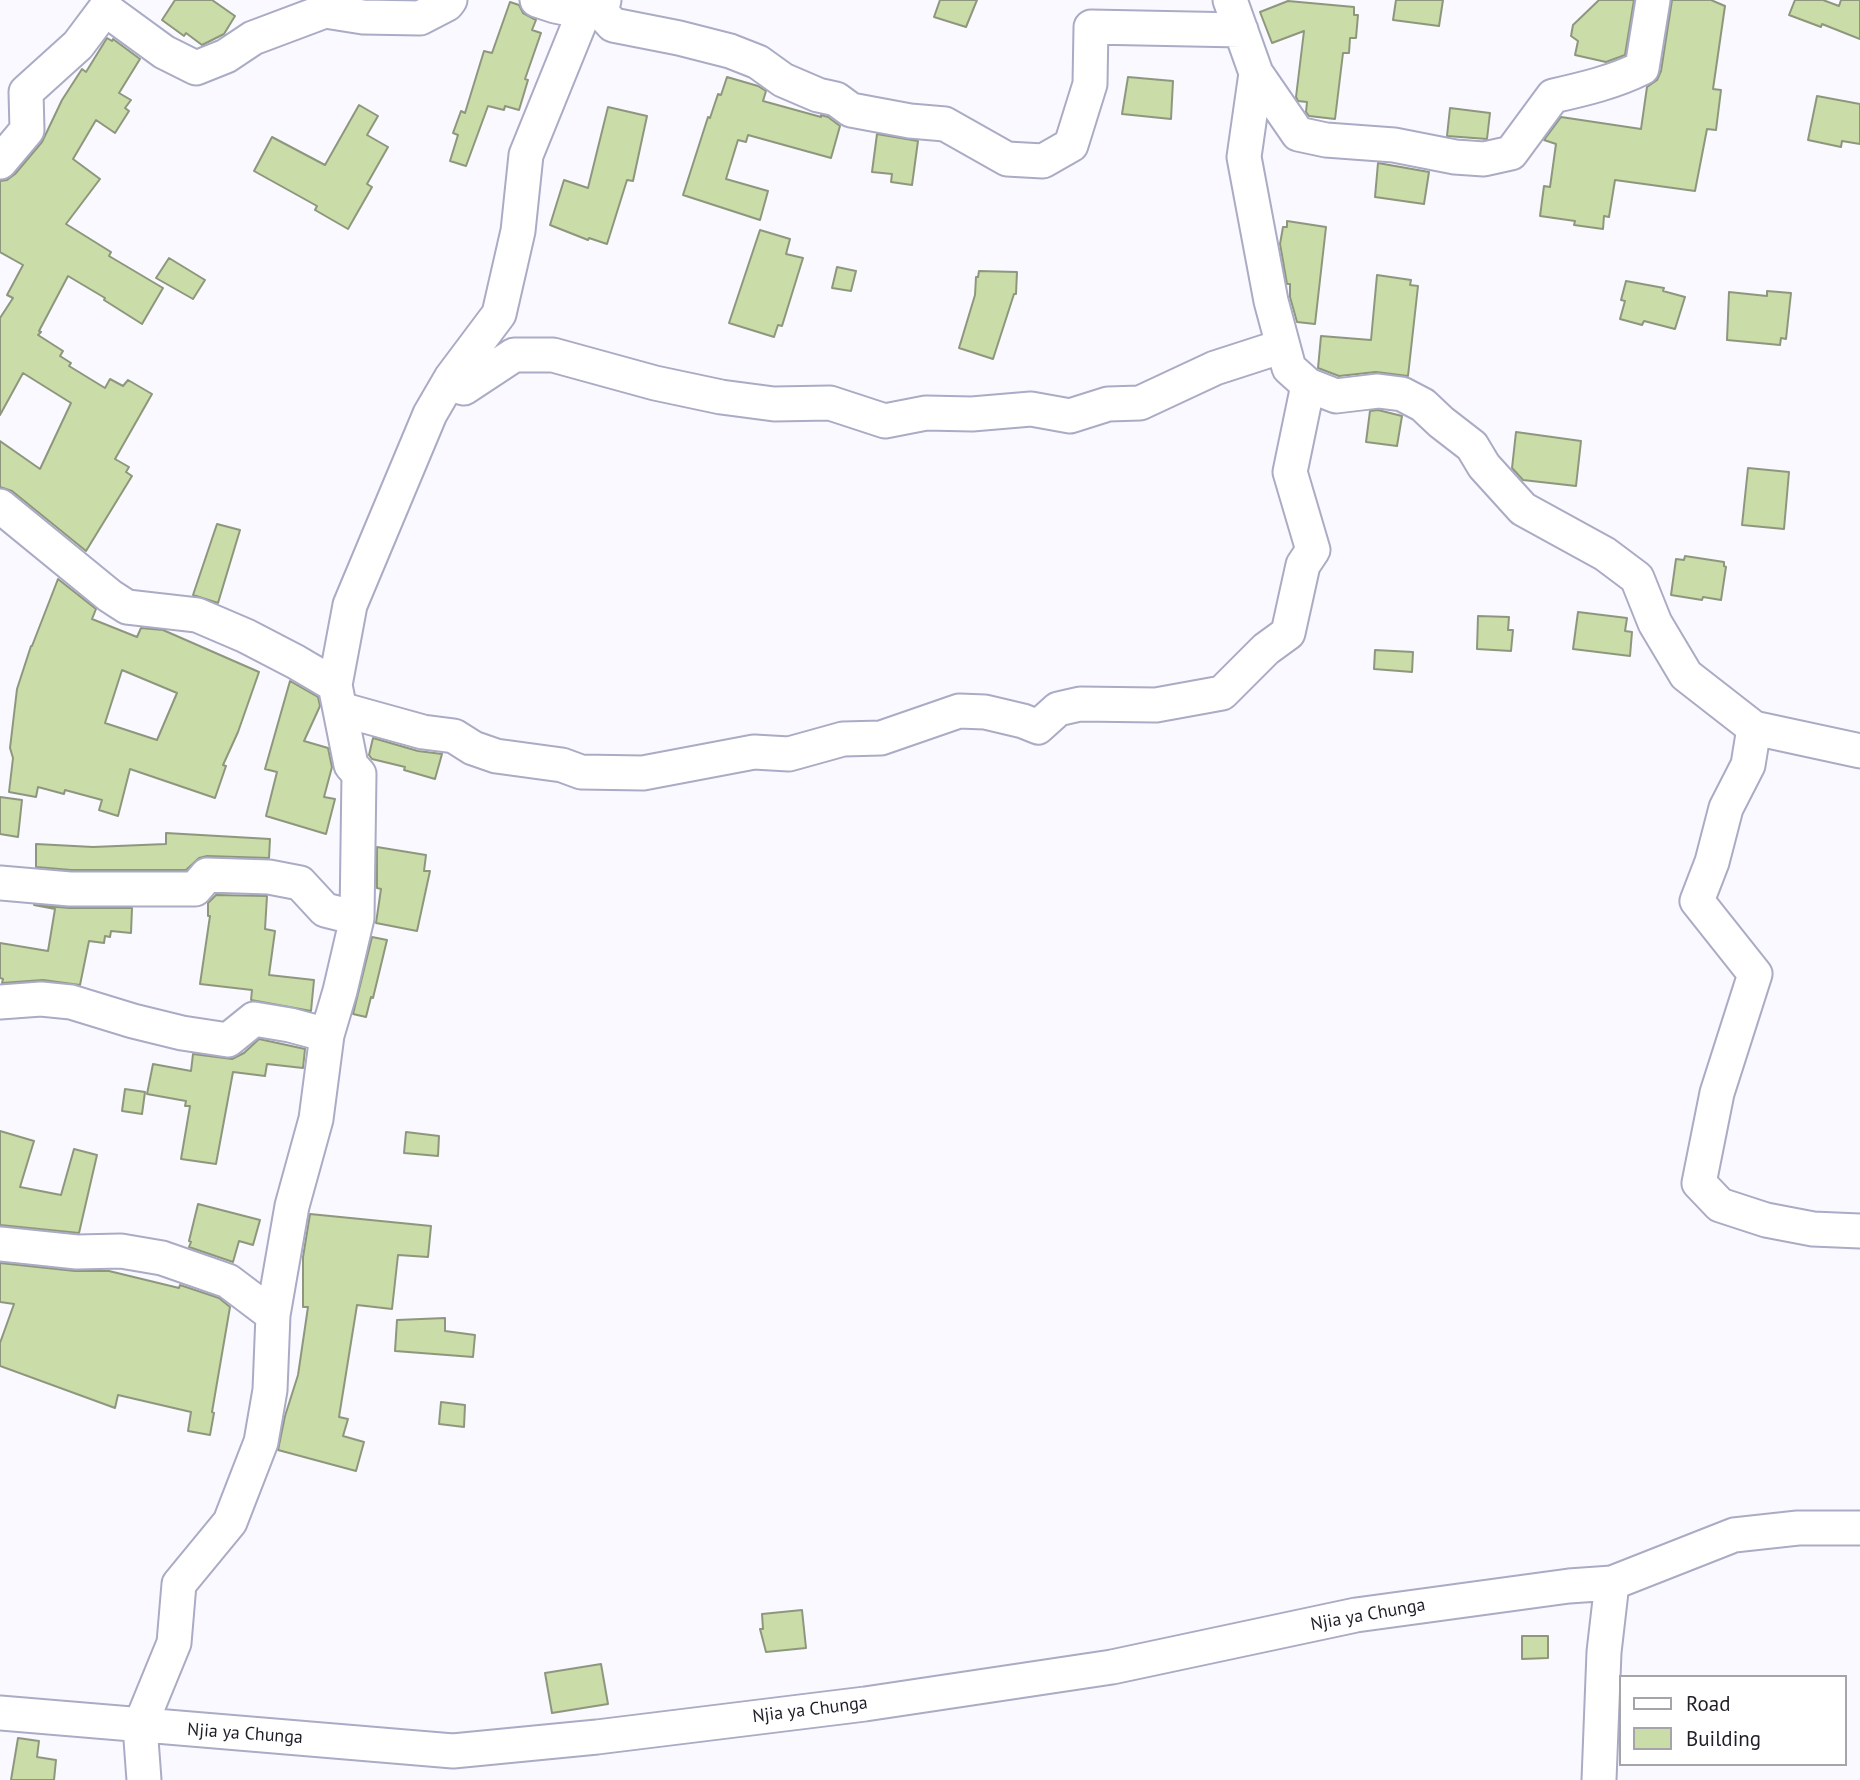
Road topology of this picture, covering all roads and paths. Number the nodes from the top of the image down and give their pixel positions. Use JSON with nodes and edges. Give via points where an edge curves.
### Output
{"nodes":[{"id":1,"x":450,"y":0,"type":"edge"},
{"id":2,"x":537,"y":0,"type":"edge"},
{"id":3,"x":1230,"y":0,"type":"edge"},
{"id":4,"x":1653,"y":0,"type":"edge"},
{"id":5,"x":596,"y":8,"type":"edge"},
{"id":6,"x":1241,"y":30,"type":"junction"},
{"id":7,"x":1256,"y":73,"type":"junction"},
{"id":8,"x":0,"y":162,"type":"edge"},
{"id":9,"x":1283,"y":346,"type":"junction"},
{"id":10,"x":448,"y":384,"type":"junction"},
{"id":11,"x":1308,"y":385,"type":"junction"},
{"id":12,"x":0,"y":506,"type":"edge"},
{"id":13,"x":337,"y":697,"type":"junction"},
{"id":14,"x":1754,"y":728,"type":"junction"},
{"id":15,"x":1860,"y":751,"type":"edge"},
{"id":16,"x":0,"y":883,"type":"edge"},
{"id":17,"x":357,"y":918,"type":"junction"},
{"id":18,"x":0,"y":1002,"type":"edge"},
{"id":19,"x":327,"y":1035,"type":"junction"},
{"id":20,"x":1860,"y":1231,"type":"edge"},
{"id":21,"x":0,"y":1244,"type":"edge"},
{"id":22,"x":273,"y":1315,"type":"junction"},
{"id":23,"x":1860,"y":1528,"type":"edge"},
{"id":24,"x":1612,"y":1583,"type":"junction"},
{"id":25,"x":0,"y":1713,"type":"edge"},
{"id":26,"x":140,"y":1726,"type":"junction"},
{"id":27,"x":144,"y":1780,"type":"edge"},
{"id":28,"x":1599,"y":1780,"type":"edge"}],
"edges":[{"from":1,"to":8,"type":"street","via":[[420,18],[324,11],[253,38],[196,68],[164,52],[106,9],[78,45],[26,92],[27,130]]},
{"from":2,"to":5,"type":"street","via":[[555,6]]},
{"from":3,"to":6,"type":"street"},
{"from":4,"to":7,"type":"street","via":[[1642,68],[1553,96],[1511,153],[1484,159],[1298,134]]},
{"from":5,"to":6,"type":"street","via":[[613,26],[730,51],[851,110],[945,124],[1007,159],[1043,161],[1071,145],[1090,85],[1091,27]]},
{"from":5,"to":10,"type":"street","via":[[526,155],[518,231],[499,314]]},
{"from":6,"to":7,"type":"street"},
{"from":7,"to":9,"type":"street","via":[[1244,157]]},
{"from":9,"to":10,"type":"street","via":[[1215,368],[1140,403],[1108,404],[1070,416],[1031,409],[926,413],[885,421],[830,403],[774,404],[708,394],[553,355],[514,355],[464,388]]},
{"from":9,"to":11,"type":"street","via":[[1289,368]]},
{"from":10,"to":13,"type":"street","via":[[430,414],[350,605]]},
{"from":11,"to":13,"type":"street","via":[[1290,472],[1313,550],[1303,565],[1288,633],[1222,693],[1156,705],[1080,704],[1058,709],[1038,727],[985,712],[959,711],[881,738],[843,739],[789,754],[754,752],[643,773],[581,772],[496,756],[454,736],[423,732]]},
{"from":11,"to":14,"type":"street","via":[[1336,396],[1378,391],[1402,394],[1423,405],[1472,446],[1523,509],[1605,554],[1637,578],[1655,623],[1686,675]]},
{"from":12,"to":13,"type":"street","via":[[127,607],[197,615],[246,636],[296,662]]},
{"from":13,"to":17,"type":"street","via":[[351,765],[359,774]]},
{"from":14,"to":15,"type":"street"},
{"from":14,"to":20,"type":"street","via":[[1748,765],[1726,808],[1698,901],[1755,974],[1717,1093],[1699,1183],[1720,1205],[1766,1220]]},
{"from":16,"to":17,"type":"street","via":[[70,889],[195,889],[207,875],[269,877],[300,883],[325,910]]},
{"from":17,"to":19,"type":"street"},
{"from":18,"to":19,"type":"street","via":[[71,1002],[157,1027],[228,1040],[254,1019]]},
{"from":19,"to":22,"type":"street","via":[[316,1119],[292,1206]]},
{"from":21,"to":22,"type":"street","via":[[162,1258],[228,1281]]},
{"from":22,"to":26,"type":"street","via":[[270,1390],[261,1442],[230,1522],[179,1584],[174,1643]]},
{"from":23,"to":24,"type":"street","name":"Njia ya Chunga","via":[[1734,1535]]},
{"from":24,"to":26,"type":"street","name":"Njia ya Chunga","via":[[1356,1615],[1112,1667],[864,1704],[453,1751]]},
{"from":24,"to":28,"type":"street"},
{"from":25,"to":26,"type":"street","name":"Njia ya Chunga"},
{"from":26,"to":27,"type":"street"}]}
